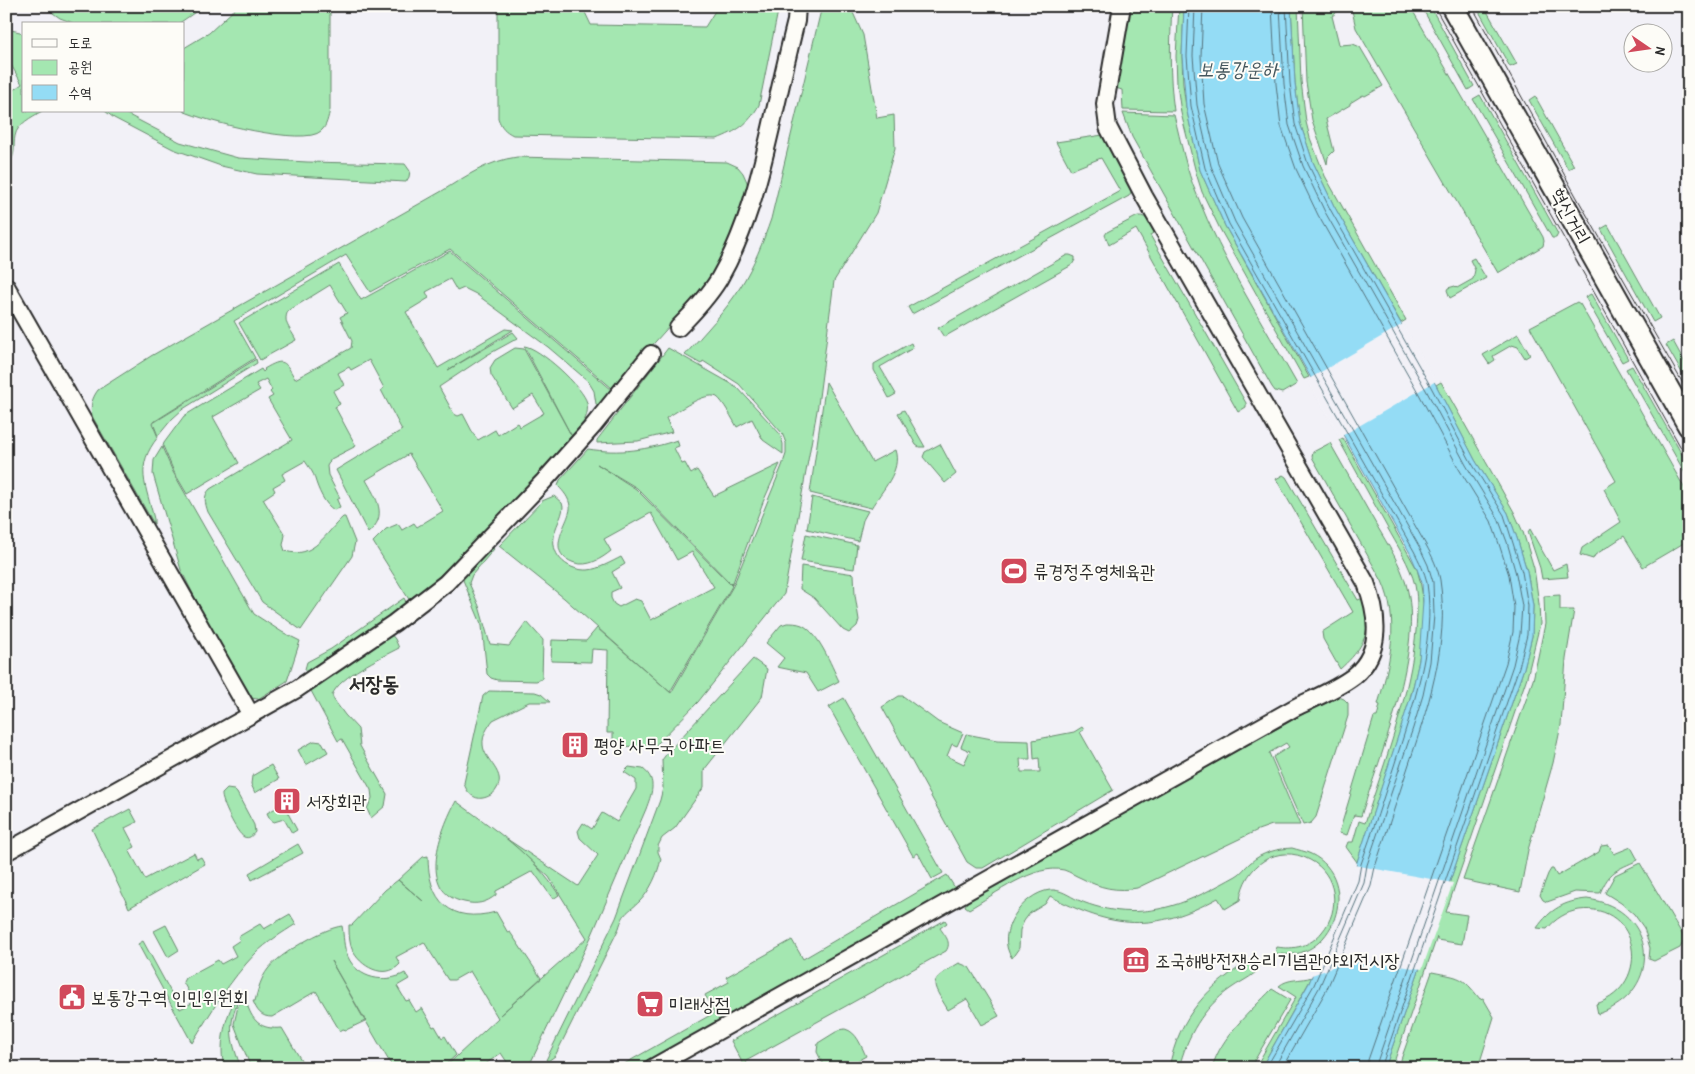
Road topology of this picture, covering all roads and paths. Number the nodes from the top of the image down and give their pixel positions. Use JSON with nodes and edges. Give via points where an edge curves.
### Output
{"nodes":[{"id":1,"x":797,"y":6,"type":"edge"},
{"id":2,"x":1122,"y":6,"type":"edge"},
{"id":3,"x":1452,"y":6,"type":"edge"},
{"id":4,"x":6,"y":286,"type":"edge"},
{"id":5,"x":678,"y":328,"type":"dead end"},
{"id":6,"x":651,"y":354,"type":"dead end"},
{"id":7,"x":1689,"y":426,"type":"edge"},
{"id":8,"x":251,"y":715,"type":"junction"},
{"id":9,"x":6,"y":852,"type":"edge"},
{"id":10,"x":652,"y":1068,"type":"edge"}],
"edges":[{"from":1,"to":5,"type":"street","via":[[764,158],[748,215],[719,279]]},
{"from":2,"to":10,"type":"street","via":[[1105,104],[1108,127],[1144,196],[1366,583],[1374,602],[1376,621],[1371,653],[1355,675],[1337,687]]},
{"from":3,"to":7,"type":"main road","name":"혁신거리"},
{"from":4,"to":8,"type":"street"},
{"from":6,"to":8,"type":"street","via":[[544,481],[446,583],[297,689]]},
{"from":8,"to":9,"type":"street"}]}
